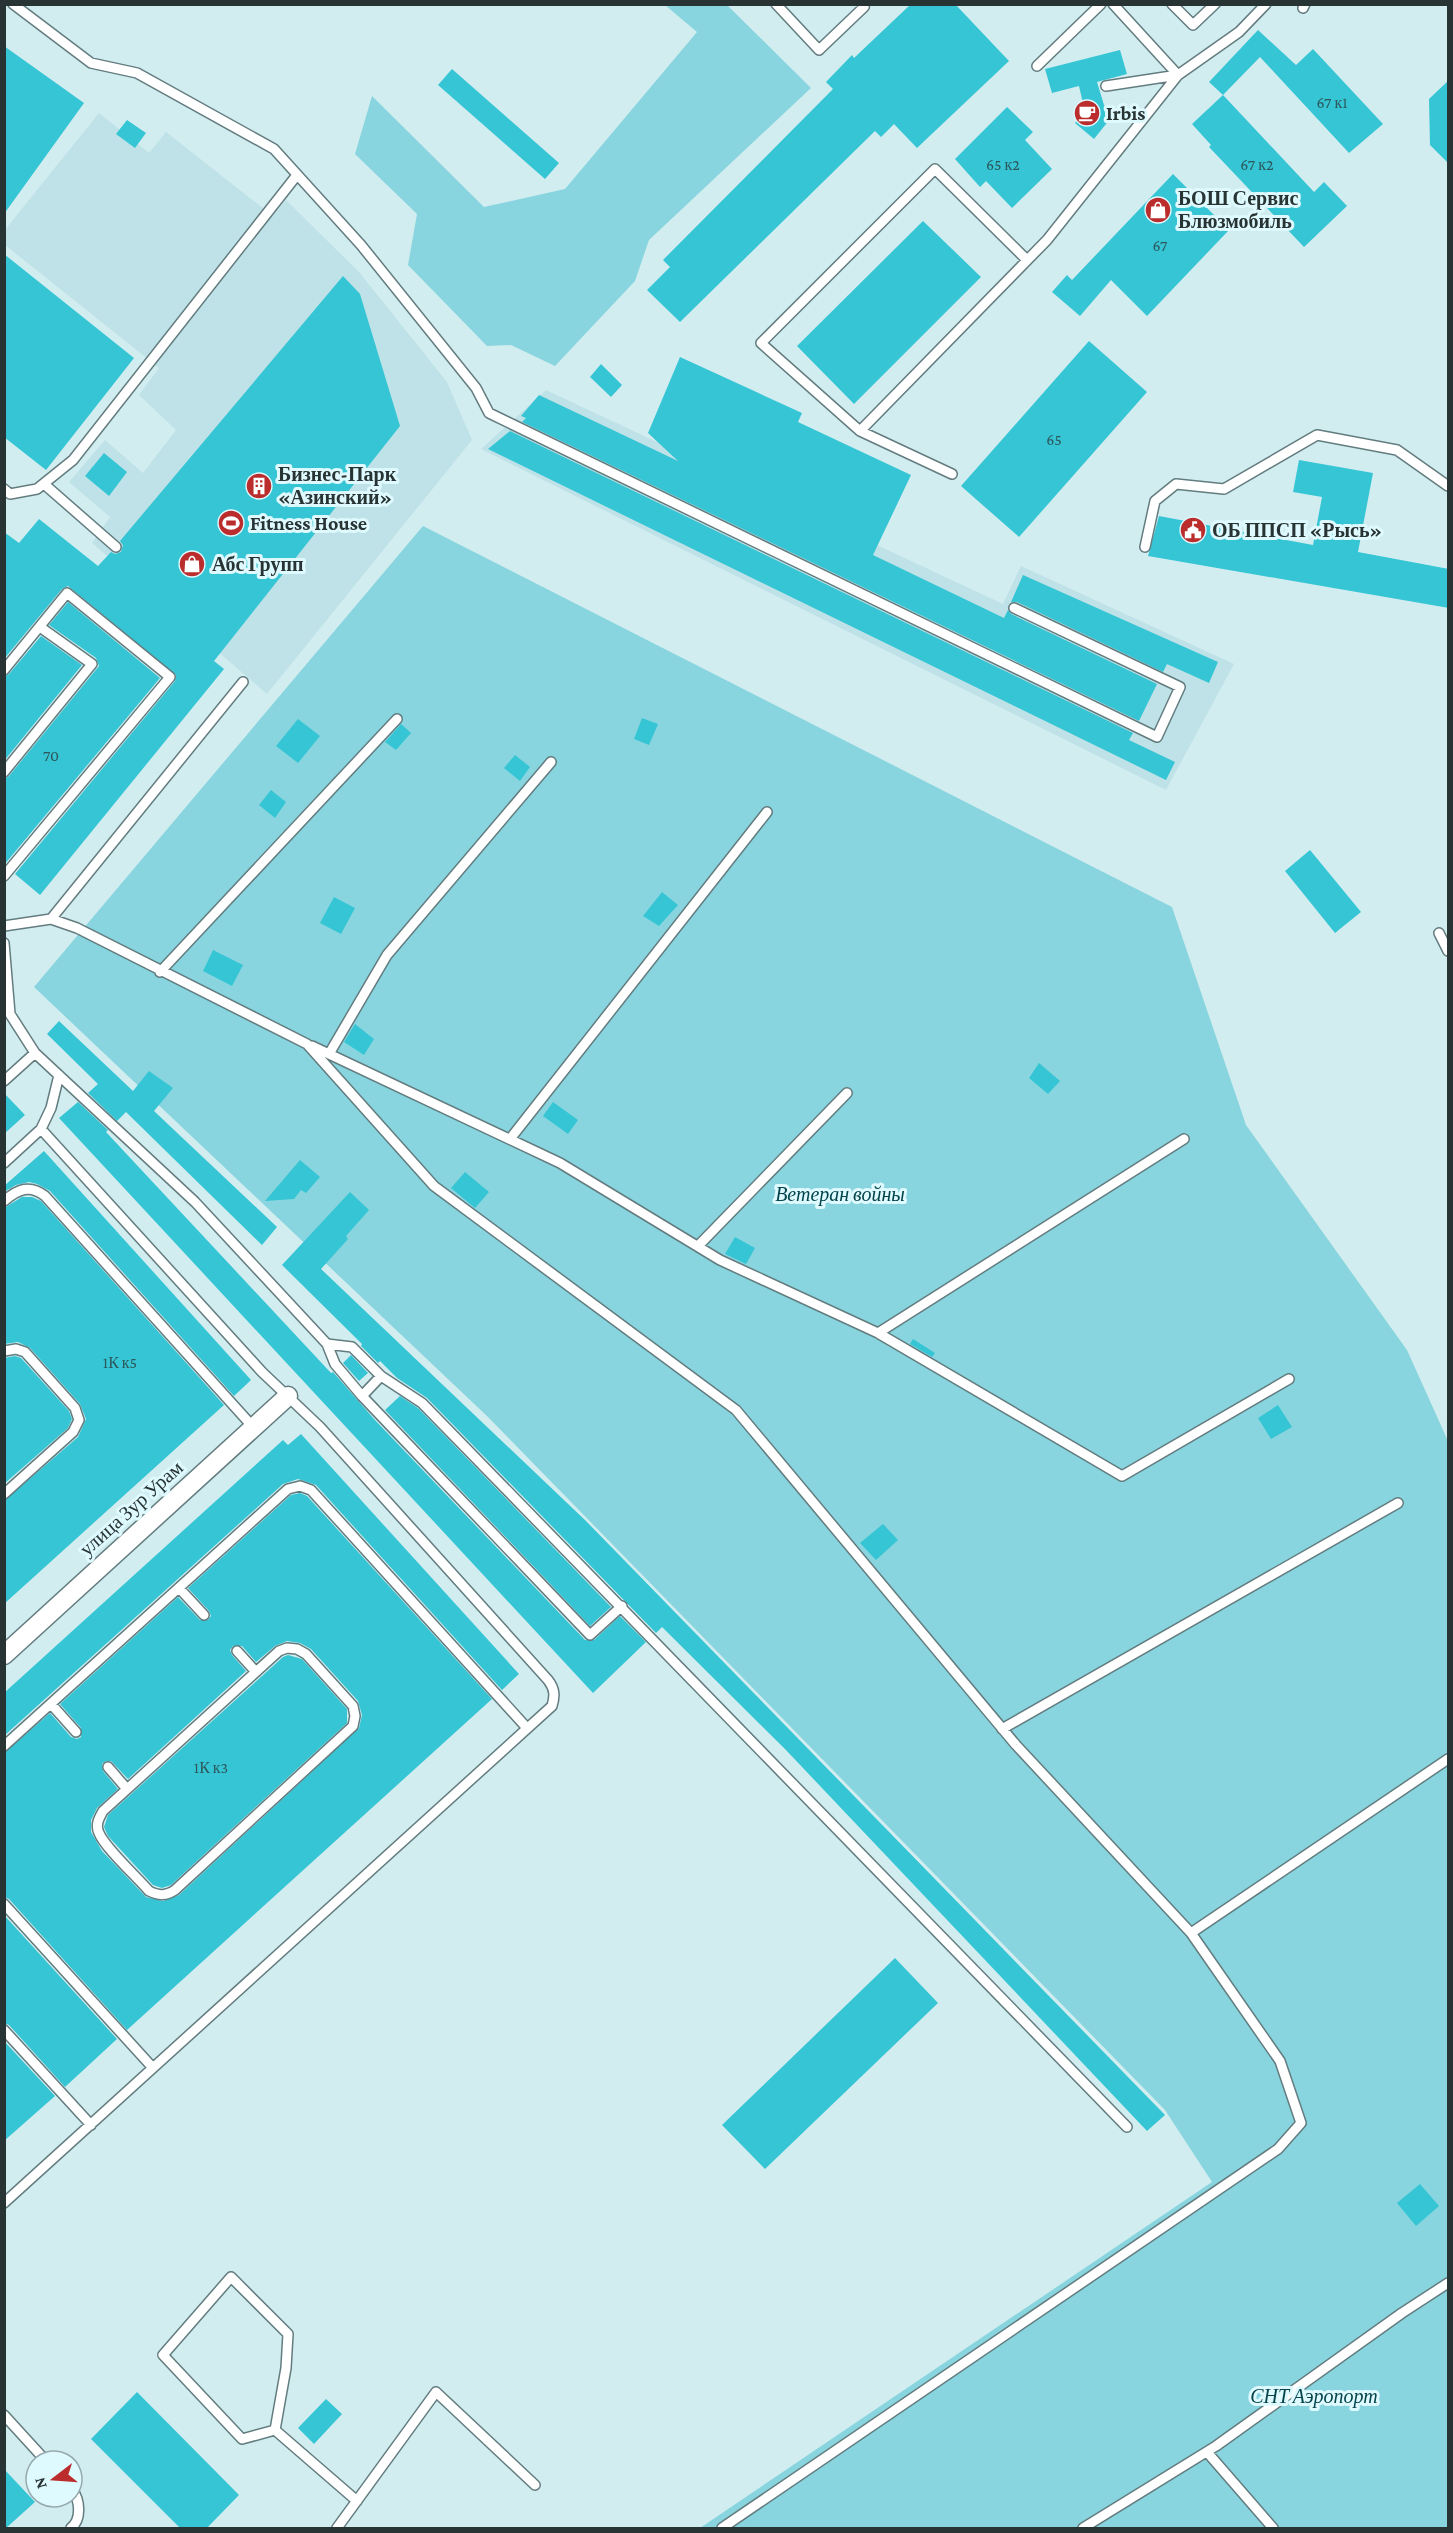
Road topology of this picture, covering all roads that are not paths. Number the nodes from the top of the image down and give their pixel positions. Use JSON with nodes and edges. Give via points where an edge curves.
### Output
{"nodes":[{"id":1,"x":13,"y":4,"type":"edge"},
{"id":2,"x":776,"y":4,"type":"edge"},
{"id":3,"x":862,"y":4,"type":"edge"},
{"id":4,"x":1101,"y":4,"type":"edge"},
{"id":5,"x":1113,"y":4,"type":"edge"},
{"id":6,"x":1172,"y":4,"type":"edge"},
{"id":7,"x":1215,"y":4,"type":"edge"},
{"id":8,"x":1266,"y":4,"type":"edge"},
{"id":9,"x":1037,"y":66,"type":"dead end"},
{"id":10,"x":1178,"y":75,"type":"junction"},
{"id":11,"x":1106,"y":86,"type":"dead end"},
{"id":12,"x":297,"y":175,"type":"junction"},
{"id":13,"x":1027,"y":260,"type":"junction"},
{"id":14,"x":860,"y":430,"type":"junction"},
{"id":15,"x":952,"y":474,"type":"dead end"},
{"id":16,"x":44,"y":484,"type":"junction"},
{"id":17,"x":1449,"y":486,"type":"edge"},
{"id":18,"x":4,"y":489,"type":"edge"},
{"id":19,"x":116,"y":547,"type":"dead end"},
{"id":20,"x":1144,"y":547,"type":"dead end"},
{"id":21,"x":1014,"y":608,"type":"dead end"},
{"id":22,"x":40,"y":627,"type":"junction"},
{"id":23,"x":4,"y":670,"type":"edge"},
{"id":24,"x":243,"y":682,"type":"dead end"},
{"id":25,"x":397,"y":719,"type":"dead end"},
{"id":26,"x":551,"y":762,"type":"dead end"},
{"id":27,"x":4,"y":772,"type":"edge"},
{"id":28,"x":767,"y":812,"type":"dead end"},
{"id":29,"x":4,"y":876,"type":"edge"},
{"id":30,"x":51,"y":919,"type":"junction"},
{"id":31,"x":4,"y":926,"type":"edge"},
{"id":32,"x":1439,"y":933,"type":"dead end"},
{"id":33,"x":4,"y":943,"type":"edge"},
{"id":34,"x":1449,"y":951,"type":"edge"},
{"id":35,"x":160,"y":972,"type":"junction"},
{"id":36,"x":7,"y":1007,"type":"edge"},
{"id":37,"x":307,"y":1044,"type":"junction"},
{"id":38,"x":34,"y":1053,"type":"junction"},
{"id":39,"x":329,"y":1054,"type":"junction"},
{"id":40,"x":59,"y":1075,"type":"junction"},
{"id":41,"x":4,"y":1081,"type":"edge"},
{"id":42,"x":847,"y":1093,"type":"dead end"},
{"id":43,"x":41,"y":1129,"type":"junction"},
{"id":44,"x":510,"y":1139,"type":"junction"},
{"id":45,"x":1184,"y":1139,"type":"dead end"},
{"id":46,"x":4,"y":1163,"type":"edge"},
{"id":47,"x":4,"y":1201,"type":"edge"},
{"id":48,"x":698,"y":1246,"type":"junction"},
{"id":49,"x":878,"y":1334,"type":"junction"},
{"id":50,"x":327,"y":1344,"type":"junction"},
{"id":51,"x":4,"y":1351,"type":"edge"},
{"id":52,"x":381,"y":1376,"type":"junction"},
{"id":53,"x":1289,"y":1379,"type":"dead end"},
{"id":54,"x":288,"y":1396,"type":"junction"},
{"id":55,"x":362,"y":1396,"type":"junction"},
{"id":56,"x":253,"y":1428,"type":"junction"},
{"id":57,"x":4,"y":1494,"type":"edge"},
{"id":58,"x":1398,"y":1503,"type":"dead end"},
{"id":59,"x":179,"y":1588,"type":"junction"},
{"id":60,"x":622,"y":1606,"type":"junction"},
{"id":61,"x":204,"y":1615,"type":"dead end"},
{"id":62,"x":237,"y":1651,"type":"dead end"},
{"id":63,"x":4,"y":1655,"type":"edge"},
{"id":64,"x":256,"y":1672,"type":"junction"},
{"id":65,"x":51,"y":1704,"type":"junction"},
{"id":66,"x":527,"y":1728,"type":"junction"},
{"id":67,"x":1002,"y":1729,"type":"junction"},
{"id":68,"x":76,"y":1732,"type":"dead end"},
{"id":69,"x":4,"y":1746,"type":"edge"},
{"id":70,"x":1449,"y":1760,"type":"edge"},
{"id":71,"x":108,"y":1767,"type":"dead end"},
{"id":72,"x":127,"y":1789,"type":"junction"},
{"id":73,"x":4,"y":1904,"type":"edge"},
{"id":74,"x":1191,"y":1934,"type":"junction"},
{"id":75,"x":4,"y":2030,"type":"edge"},
{"id":76,"x":153,"y":2068,"type":"junction"},
{"id":77,"x":91,"y":2125,"type":"junction"},
{"id":78,"x":1127,"y":2127,"type":"dead end"},
{"id":79,"x":4,"y":2203,"type":"edge"},
{"id":80,"x":1449,"y":2283,"type":"edge"},
{"id":81,"x":4,"y":2415,"type":"edge"},
{"id":82,"x":275,"y":2430,"type":"junction"},
{"id":83,"x":35,"y":2449,"type":"edge"},
{"id":84,"x":1207,"y":2452,"type":"junction"},
{"id":85,"x":535,"y":2485,"type":"dead end"},
{"id":86,"x":357,"y":2501,"type":"junction"},
{"id":87,"x":78,"y":2509,"type":"edge"},
{"id":88,"x":71,"y":2529,"type":"edge"},
{"id":89,"x":337,"y":2529,"type":"edge"},
{"id":90,"x":722,"y":2529,"type":"edge"},
{"id":91,"x":1083,"y":2529,"type":"edge"},
{"id":92,"x":1273,"y":2529,"type":"edge"}],
"edges":[{"from":1,"to":12,"type":"lane","via":[[91,63],[137,73],[274,149]]},
{"from":2,"to":3,"type":"lane","via":[[819,50],[864,7]]},
{"from":4,"to":9,"type":"lane"},
{"from":5,"to":10,"type":"lane"},
{"from":6,"to":7,"type":"lane","via":[[1194,26]]},
{"from":8,"to":10,"type":"lane","via":[[1239,33]]},
{"from":10,"to":11,"type":"lane"},
{"from":10,"to":13,"type":"lane"},
{"from":12,"to":16,"type":"lane","via":[[73,460]]},
{"from":12,"to":21,"type":"lane","via":[[397,289],[476,388],[489,413],[1157,737],[1180,687]]},
{"from":13,"to":14,"type":"lane"},
{"from":13,"to":14,"type":"lane","via":[[935,169],[760,343]]},
{"from":14,"to":15,"type":"lane"},
{"from":16,"to":18,"type":"lane","via":[[10,494]]},
{"from":16,"to":19,"type":"lane"},
{"from":17,"to":20,"type":"lane","via":[[1397,450],[1317,435],[1224,489],[1176,484],[1155,501]]},
{"from":22,"to":23,"type":"lane"},
{"from":22,"to":27,"type":"lane","via":[[92,664]]},
{"from":22,"to":29,"type":"lane","via":[[67,593],[170,677]]},
{"from":24,"to":30,"type":"lane"},
{"from":25,"to":35,"type":"lane"},
{"from":26,"to":39,"type":"lane","via":[[387,955]]},
{"from":28,"to":44,"type":"lane"},
{"from":30,"to":31,"type":"lane"},
{"from":30,"to":35,"type":"lane","via":[[77,928]]},
{"from":32,"to":34,"type":"lane"},
{"from":33,"to":36,"type":"lane"},
{"from":35,"to":37,"type":"lane"},
{"from":36,"to":38,"type":"lane"},
{"from":37,"to":39,"type":"lane"},
{"from":37,"to":67,"type":"lane","via":[[434,1186],[736,1410]]},
{"from":38,"to":40,"type":"lane"},
{"from":38,"to":41,"type":"lane"},
{"from":39,"to":44,"type":"lane"},
{"from":40,"to":43,"type":"lane"},
{"from":40,"to":50,"type":"lane","via":[[195,1202]]},
{"from":42,"to":48,"type":"lane"},
{"from":43,"to":46,"type":"lane"},
{"from":43,"to":54,"type":"lane"},
{"from":44,"to":48,"type":"lane","via":[[560,1163]]},
{"from":45,"to":49,"type":"lane"},
{"from":47,"to":56,"type":"lane","via":[[25,1188],[45,1196]]},
{"from":48,"to":49,"type":"lane"},
{"from":49,"to":53,"type":"lane","via":[[1122,1476]]},
{"from":50,"to":52,"type":"lane","via":[[352,1347]]},
{"from":50,"to":55,"type":"lane","via":[[335,1364]]},
{"from":51,"to":57,"type":"lane","via":[[15,1349],[28,1356],[75,1408],[79,1420],[73,1432]]},
{"from":52,"to":55,"type":"lane"},
{"from":52,"to":60,"type":"lane","via":[[422,1403]]},
{"from":54,"to":56,"type":"street","name":"улица Зур Урам"},
{"from":54,"to":66,"type":"lane","via":[[552,1685],[552,1706]]},
{"from":55,"to":60,"type":"lane","via":[[590,1635]]},
{"from":56,"to":63,"type":"street","name":"улица Зур Урам"},
{"from":58,"to":67,"type":"lane"},
{"from":59,"to":61,"type":"lane"},
{"from":59,"to":65,"type":"lane"},
{"from":59,"to":66,"type":"lane","via":[[288,1489],[305,1487]]},
{"from":60,"to":78,"type":"lane"},
{"from":62,"to":64,"type":"lane"},
{"from":64,"to":72,"type":"lane"},
{"from":64,"to":72,"type":"lane","via":[[282,1650],[301,1651],[353,1706],[353,1726],[168,1894],[149,1891],[99,1833],[103,1811]]},
{"from":65,"to":68,"type":"lane"},
{"from":65,"to":69,"type":"lane"},
{"from":66,"to":76,"type":"lane"},
{"from":67,"to":74,"type":"lane"},
{"from":70,"to":74,"type":"lane"},
{"from":71,"to":72,"type":"lane"},
{"from":73,"to":76,"type":"lane"},
{"from":74,"to":90,"type":"lane","via":[[1280,2061],[1300,2123],[1278,2148]]},
{"from":75,"to":77,"type":"lane"},
{"from":76,"to":77,"type":"lane"},
{"from":77,"to":79,"type":"lane"},
{"from":80,"to":84,"type":"lane"},
{"from":81,"to":83,"type":"lane"},
{"from":82,"to":82,"type":"lane","via":[[288,2334],[231,2277],[163,2355],[242,2439]]},
{"from":82,"to":86,"type":"lane"},
{"from":84,"to":91,"type":"lane"},
{"from":84,"to":92,"type":"lane"},
{"from":85,"to":86,"type":"lane","via":[[436,2392]]},
{"from":86,"to":89,"type":"lane"},
{"from":87,"to":88,"type":"lane"}]}
